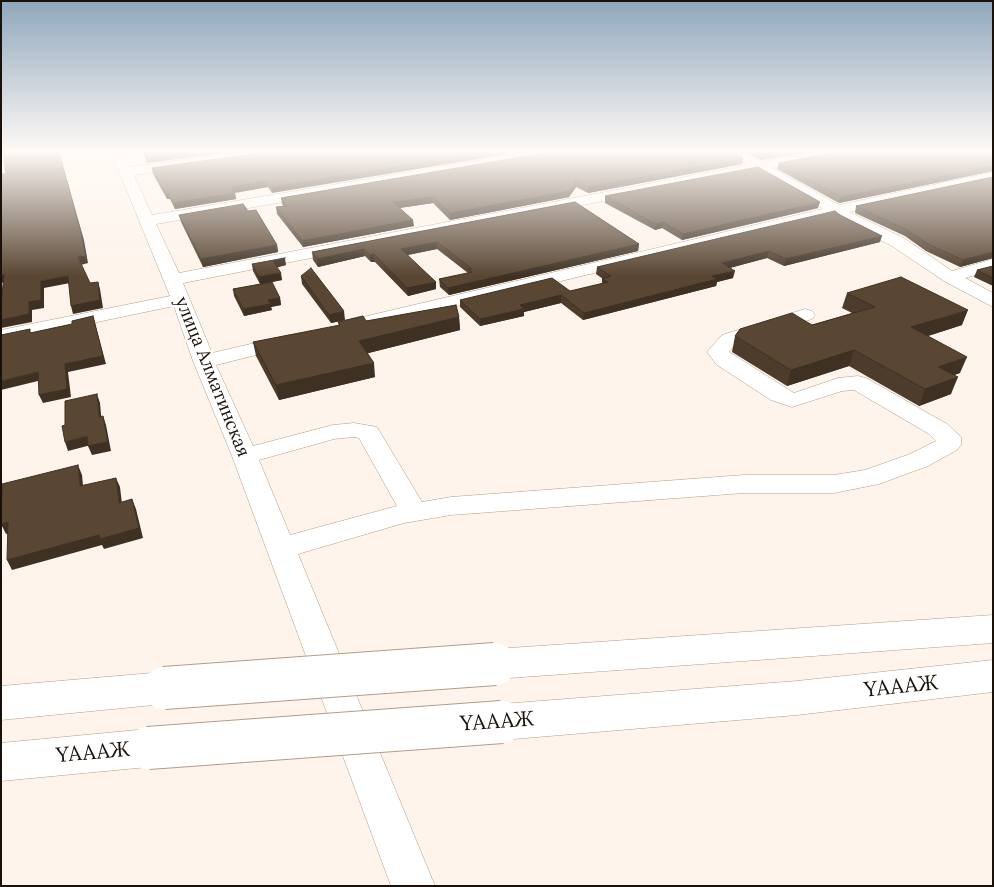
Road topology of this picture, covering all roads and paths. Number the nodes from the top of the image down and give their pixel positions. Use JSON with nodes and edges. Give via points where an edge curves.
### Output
{"nodes":[{"id":1,"x":135,"y":193,"type":"edge"},
{"id":2,"x":308,"y":193,"type":"edge"},
{"id":3,"x":626,"y":193,"type":"edge"},
{"id":4,"x":808,"y":193,"type":"edge"},
{"id":5,"x":913,"y":193,"type":"edge"},
{"id":6,"x":837,"y":210,"type":"junction"},
{"id":7,"x":147,"y":221,"type":"junction"},
{"id":8,"x":993,"y":264,"type":"edge"},
{"id":9,"x":950,"y":276,"type":"junction"},
{"id":10,"x":177,"y":289,"type":"junction"},
{"id":11,"x":993,"y":301,"type":"edge"},
{"id":12,"x":805,"y":315,"type":"dead end"},
{"id":13,"x":338,"y":329,"type":"edge"},
{"id":14,"x":1,"y":336,"type":"edge"},
{"id":15,"x":309,"y":336,"type":"edge"},
{"id":16,"x":204,"y":361,"type":"junction"},
{"id":17,"x":245,"y":456,"type":"junction"},
{"id":18,"x":414,"y":512,"type":"junction"},
{"id":19,"x":281,"y":548,"type":"junction"},
{"id":20,"x":993,"y":629,"type":"edge"},
{"id":21,"x":993,"y":676,"type":"edge"},
{"id":22,"x":1,"y":703,"type":"edge"},
{"id":23,"x":1,"y":762,"type":"edge"},
{"id":24,"x":413,"y":886,"type":"edge"}],
"edges":[{"from":1,"to":7,"type":"street","name":"улица Алматинская"},
{"from":2,"to":7,"type":"street"},
{"from":3,"to":10,"type":"street"},
{"from":4,"to":6,"type":"street"},
{"from":5,"to":6,"type":"street"},
{"from":6,"to":9,"type":"street","via":[[898,242]]},
{"from":6,"to":13,"type":"street"},
{"from":7,"to":10,"type":"street","name":"улица Алматинская"},
{"from":8,"to":9,"type":"street"},
{"from":9,"to":11,"type":"street"},
{"from":10,"to":14,"type":"street"},
{"from":10,"to":16,"type":"street","name":"улица Алматинская"},
{"from":12,"to":18,"type":"street","via":[[729,339],[718,352],[779,395],[792,400],[838,384],[858,383],[950,437],[948,445],[919,460],[870,478],[834,484],[744,484],[451,506]]},
{"from":15,"to":16,"type":"street"},
{"from":16,"to":17,"type":"street","name":"улица Алматинская"},
{"from":17,"to":18,"type":"street","via":[[333,432],[368,432]]},
{"from":17,"to":19,"type":"street","name":"улица Алматинская"},
{"from":18,"to":19,"type":"street"},
{"from":19,"to":24,"type":"street","name":"улица Алматинская"},
{"from":20,"to":22,"type":"highway","bridge":true,"via":[[164,688]]},
{"from":21,"to":23,"type":"highway","name":"ҮАААЖ","bridge":true,"via":[[797,698]]}]}
